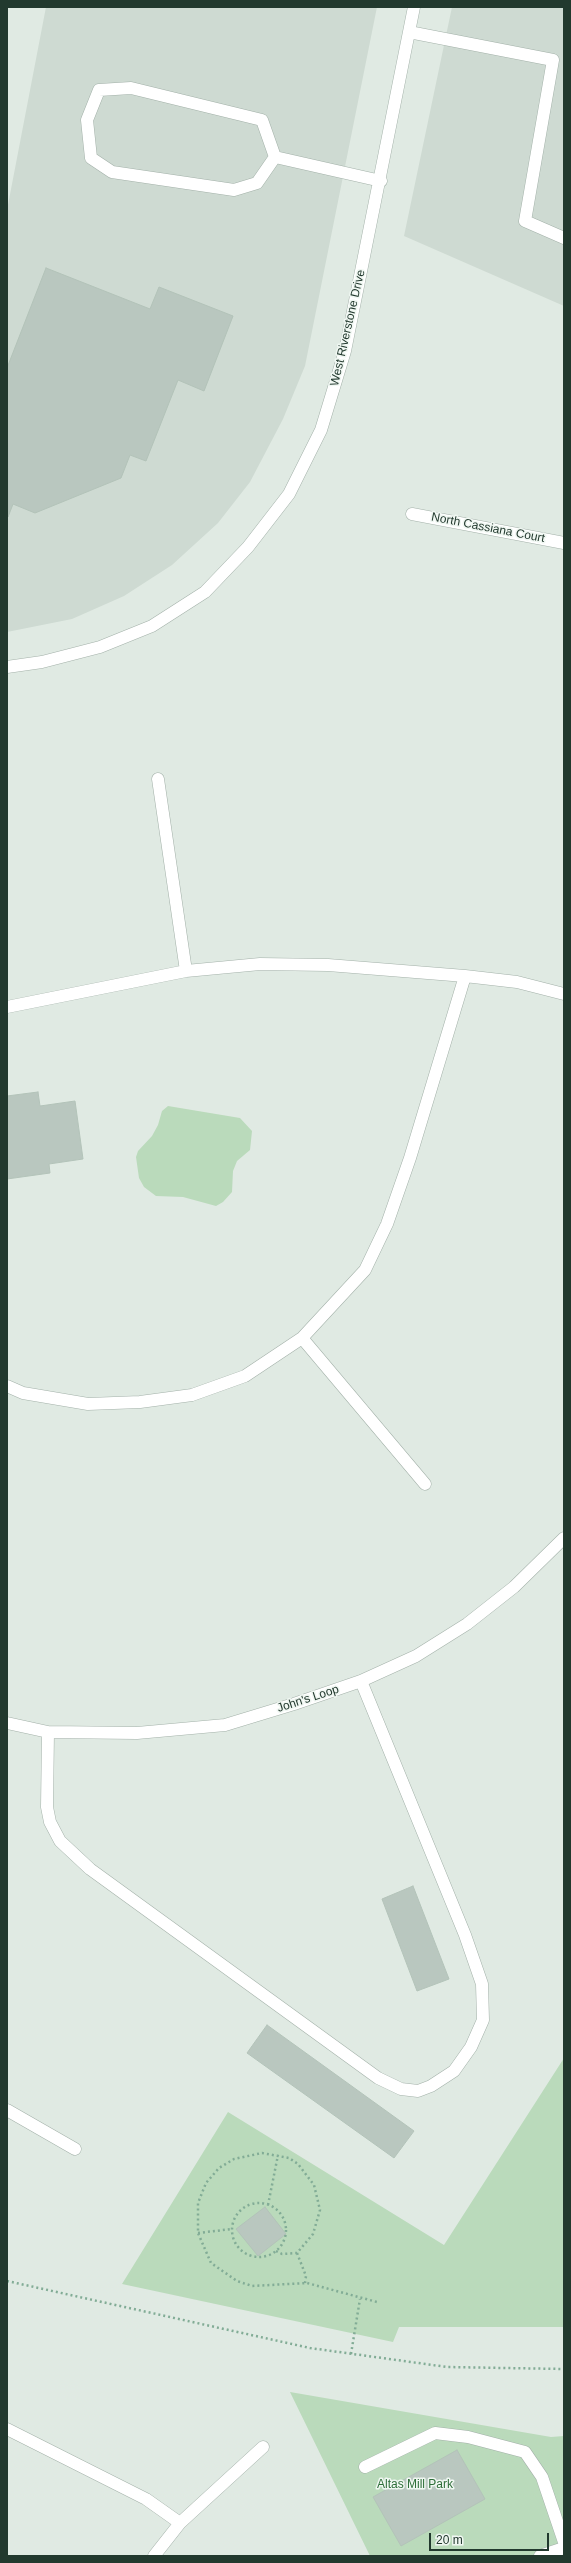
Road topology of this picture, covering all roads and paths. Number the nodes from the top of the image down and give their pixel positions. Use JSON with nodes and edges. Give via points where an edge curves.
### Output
{"nodes":[{"id":1,"x":414,"y":7,"type":"edge"},
{"id":2,"x":408,"y":32,"type":"junction"},
{"id":3,"x":275,"y":156,"type":"junction"},
{"id":4,"x":380,"y":181,"type":"junction"},
{"id":5,"x":564,"y":238,"type":"edge"},
{"id":6,"x":412,"y":514,"type":"dead end"},
{"id":7,"x":564,"y":543,"type":"edge"},
{"id":8,"x":7,"y":667,"type":"edge"},
{"id":9,"x":158,"y":779,"type":"dead end"},
{"id":10,"x":186,"y":972,"type":"junction"},
{"id":11,"x":465,"y":976,"type":"junction"},
{"id":12,"x":564,"y":994,"type":"edge"},
{"id":13,"x":7,"y":1007,"type":"edge"},
{"id":14,"x":302,"y":1338,"type":"junction"},
{"id":15,"x":7,"y":1386,"type":"edge"},
{"id":16,"x":424,"y":1484,"type":"dead end"},
{"id":17,"x":564,"y":1540,"type":"edge"},
{"id":18,"x":361,"y":1681,"type":"junction"},
{"id":19,"x":7,"y":1723,"type":"edge"},
{"id":20,"x":48,"y":1732,"type":"junction"},
{"id":21,"x":7,"y":2110,"type":"edge"},
{"id":22,"x":75,"y":2149,"type":"dead end"},
{"id":23,"x":278,"y":2155,"type":"junction"},
{"id":24,"x":268,"y":2205,"type":"junction"},
{"id":25,"x":232,"y":2229,"type":"junction"},
{"id":26,"x":198,"y":2233,"type":"junction"},
{"id":27,"x":276,"y":2251,"type":"junction"},
{"id":28,"x":297,"y":2253,"type":"junction"},
{"id":29,"x":7,"y":2281,"type":"edge"},
{"id":30,"x":305,"y":2283,"type":"junction"},
{"id":31,"x":360,"y":2299,"type":"junction"},
{"id":32,"x":376,"y":2302,"type":"dead end"},
{"id":33,"x":351,"y":2354,"type":"junction"},
{"id":34,"x":564,"y":2369,"type":"edge"},
{"id":35,"x":7,"y":2429,"type":"edge"},
{"id":36,"x":263,"y":2447,"type":"dead end"},
{"id":37,"x":365,"y":2467,"type":"dead end"},
{"id":38,"x":180,"y":2523,"type":"junction"},
{"id":39,"x":564,"y":2542,"type":"edge"},
{"id":40,"x":564,"y":2548,"type":"edge"},
{"id":41,"x":154,"y":2556,"type":"edge"},
{"id":42,"x":540,"y":2556,"type":"edge"}],
"edges":[{"from":1,"to":2,"type":"street","name":"West Riverstone Drive"},
{"from":2,"to":4,"type":"street","name":"West Riverstone Drive"},
{"from":2,"to":5,"type":"street","via":[[553,60],[525,221]]},
{"from":3,"to":3,"type":"street","via":[[262,120],[131,88],[99,90],[87,120],[91,158],[112,172],[234,190],[257,183]]},
{"from":3,"to":4,"type":"street"},
{"from":4,"to":8,"type":"street","name":"West Riverstone Drive","via":[[345,351],[321,430],[289,494],[248,547],[205,592],[152,626],[100,647],[42,662]]},
{"from":6,"to":7,"type":"street","name":"North Cassiana Court"},
{"from":9,"to":10,"type":"street"},
{"from":10,"to":11,"type":"street","via":[[260,964],[328,965]]},
{"from":10,"to":13,"type":"street"},
{"from":11,"to":12,"type":"street","via":[[517,982]]},
{"from":11,"to":14,"type":"street","via":[[410,1158],[386,1224],[364,1270]]},
{"from":14,"to":15,"type":"street","via":[[245,1376],[192,1395],[140,1402],[88,1404],[23,1393]]},
{"from":14,"to":16,"type":"street"},
{"from":17,"to":18,"type":"street","name":"John's Loop","via":[[514,1587],[467,1624],[416,1656]]},
{"from":18,"to":20,"type":"street","name":"John's Loop","via":[[225,1725],[137,1733]]},
{"from":18,"to":20,"type":"street","via":[[465,1935],[482,1984],[483,2020],[471,2047],[454,2070],[431,2086],[418,2091],[400,2090],[378,2078],[90,1869],[60,1841],[50,1822],[47,1807]]},
{"from":19,"to":20,"type":"street","name":"John's Loop"},
{"from":21,"to":22,"type":"street"},
{"from":23,"to":24,"type":"path"},
{"from":23,"to":26,"type":"path","via":[[248,2154],[219,2168],[206,2183],[198,2203]]},
{"from":23,"to":28,"type":"path","via":[[298,2164],[307,2174],[319,2198],[320,2210],[313,2234]]},
{"from":24,"to":25,"type":"path","via":[[260,2203],[243,2208],[233,2222]]},
{"from":24,"to":27,"type":"path","via":[[282,2215],[287,2227],[286,2238]]},
{"from":25,"to":26,"type":"path"},
{"from":25,"to":27,"type":"path","via":[[234,2240],[245,2254],[258,2257]]},
{"from":26,"to":30,"type":"path","via":[[211,2263],[237,2281],[252,2286]]},
{"from":27,"to":28,"type":"path","via":[[282,2254]]},
{"from":28,"to":30,"type":"path","via":[[306,2276]]},
{"from":29,"to":33,"type":"path","via":[[310,2348]]},
{"from":30,"to":31,"type":"path"},
{"from":31,"to":32,"type":"path"},
{"from":31,"to":33,"type":"path"},
{"from":33,"to":34,"type":"path","via":[[447,2367]]},
{"from":35,"to":38,"type":"street","via":[[146,2499]]},
{"from":36,"to":38,"type":"street"},
{"from":37,"to":39,"type":"street","via":[[434,2432],[468,2437],[525,2452],[542,2477]]},
{"from":38,"to":41,"type":"street"},
{"from":40,"to":42,"type":"street"}]}
